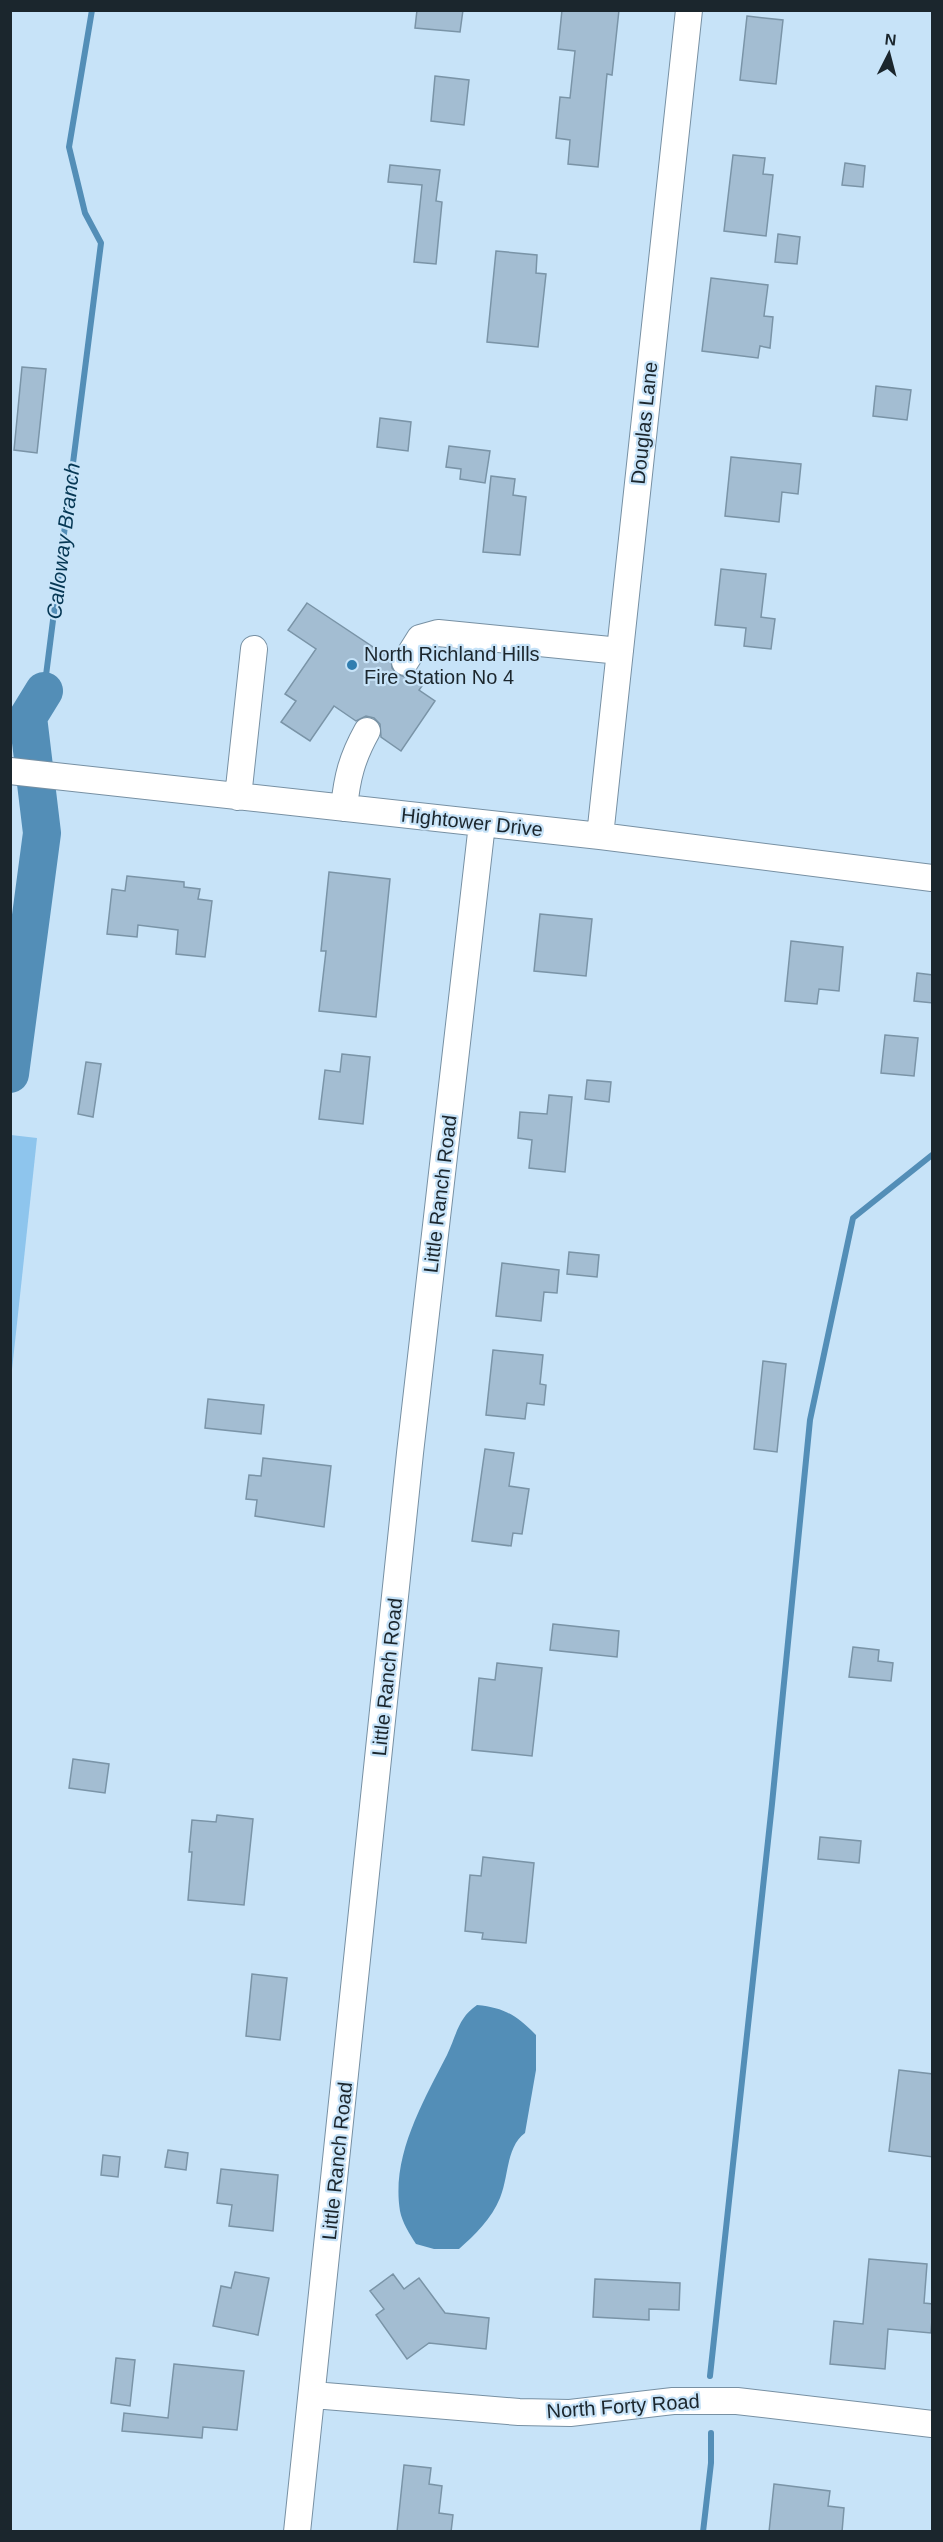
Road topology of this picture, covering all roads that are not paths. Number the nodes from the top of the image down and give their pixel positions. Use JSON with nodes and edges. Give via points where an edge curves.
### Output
{"nodes":[{"id":1,"x":689,"y":10,"type":"edge"},
{"id":2,"x":254,"y":649,"type":"dead end"},
{"id":3,"x":620,"y":651,"type":"junction"},
{"id":4,"x":405,"y":663,"type":"dead end"},
{"id":5,"x":367,"y":731,"type":"dead end"},
{"id":6,"x":10,"y":771,"type":"edge"},
{"id":7,"x":238,"y":797,"type":"junction"},
{"id":8,"x":344,"y":808,"type":"junction"},
{"id":9,"x":482,"y":824,"type":"junction"},
{"id":10,"x":600,"y":836,"type":"junction"},
{"id":11,"x":933,"y":878,"type":"edge"},
{"id":12,"x":313,"y":2395,"type":"junction"},
{"id":13,"x":933,"y":2424,"type":"edge"},
{"id":14,"x":297,"y":2532,"type":"edge"}],
"edges":[{"from":1,"to":3,"type":"street","name":"Douglas Lane"},
{"from":2,"to":7,"type":"street"},
{"from":3,"to":4,"type":"street","via":[[438,633],[420,638]]},
{"from":3,"to":10,"type":"street","name":"Douglas Lane"},
{"from":5,"to":8,"type":"street","via":[[346,780]]},
{"from":6,"to":7,"type":"street","name":"Hightower Drive"},
{"from":7,"to":8,"type":"street","name":"Hightower Drive"},
{"from":8,"to":9,"type":"street","name":"Hightower Drive"},
{"from":9,"to":10,"type":"street","name":"Hightower Drive"},
{"from":9,"to":12,"type":"street","name":"Little Ranch Road","via":[[410,1453]]},
{"from":10,"to":11,"type":"street","name":"Hightower Drive"},
{"from":12,"to":13,"type":"street","name":"North Forty Road","via":[[570,2413],[673,2401],[737,2401]]},
{"from":12,"to":14,"type":"street","name":"Little Ranch Road"}]}
